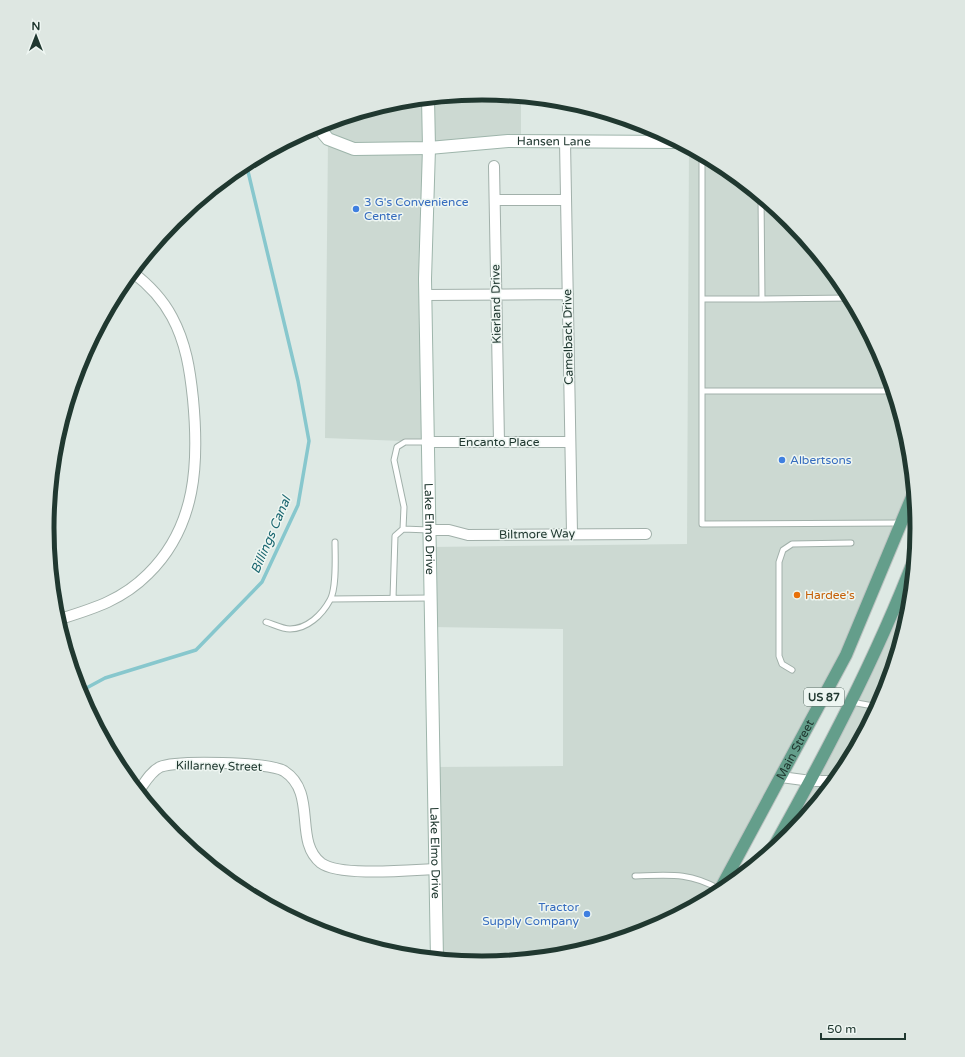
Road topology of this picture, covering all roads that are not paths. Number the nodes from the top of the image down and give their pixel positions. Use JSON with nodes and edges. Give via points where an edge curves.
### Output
{"nodes":[{"id":1,"x":428,"y":104,"type":"edge"},
{"id":2,"x":322,"y":132,"type":"edge"},
{"id":3,"x":565,"y":141,"type":"junction"},
{"id":4,"x":667,"y":142,"type":"edge"},
{"id":5,"x":429,"y":148,"type":"junction"},
{"id":6,"x":702,"y":160,"type":"edge"},
{"id":7,"x":494,"y":166,"type":"dead end"},
{"id":8,"x":495,"y":200,"type":"junction"},
{"id":9,"x":565,"y":200,"type":"junction"},
{"id":10,"x":761,"y":203,"type":"edge"},
{"id":11,"x":137,"y":276,"type":"edge"},
{"id":12,"x":495,"y":294,"type":"junction"},
{"id":13,"x":568,"y":294,"type":"junction"},
{"id":14,"x":425,"y":295,"type":"junction"},
{"id":15,"x":844,"y":298,"type":"edge"},
{"id":16,"x":702,"y":299,"type":"junction"},
{"id":17,"x":762,"y":299,"type":"junction"},
{"id":18,"x":702,"y":391,"type":"junction"},
{"id":19,"x":888,"y":391,"type":"edge"},
{"id":20,"x":428,"y":442,"type":"junction"},
{"id":21,"x":498,"y":442,"type":"junction"},
{"id":22,"x":570,"y":442,"type":"junction"},
{"id":23,"x":910,"y":502,"type":"edge"},
{"id":24,"x":902,"y":523,"type":"junction"},
{"id":25,"x":403,"y":529,"type":"junction"},
{"id":26,"x":430,"y":530,"type":"junction"},
{"id":27,"x":572,"y":533,"type":"junction"},
{"id":28,"x":646,"y":534,"type":"dead end"},
{"id":29,"x":335,"y":542,"type":"dead end"},
{"id":30,"x":851,"y":543,"type":"dead end"},
{"id":31,"x":908,"y":572,"type":"edge"},
{"id":32,"x":393,"y":598,"type":"junction"},
{"id":33,"x":431,"y":598,"type":"junction"},
{"id":34,"x":331,"y":599,"type":"junction"},
{"id":35,"x":64,"y":618,"type":"edge"},
{"id":36,"x":266,"y":622,"type":"dead end"},
{"id":37,"x":792,"y":670,"type":"dead end"},
{"id":38,"x":850,"y":702,"type":"junction"},
{"id":39,"x":872,"y":705,"type":"edge"},
{"id":40,"x":782,"y":777,"type":"junction"},
{"id":41,"x":811,"y":781,"type":"junction"},
{"id":42,"x":828,"y":781,"type":"edge"},
{"id":43,"x":141,"y":787,"type":"edge"},
{"id":44,"x":780,"y":836,"type":"edge"},
{"id":45,"x":436,"y":869,"type":"junction"},
{"id":46,"x":635,"y":876,"type":"dead end"},
{"id":47,"x":724,"y":883,"type":"edge"},
{"id":48,"x":715,"y":889,"type":"edge"},
{"id":49,"x":437,"y":954,"type":"edge"}],
"edges":[{"from":1,"to":5,"type":"main road","name":"Lake Elmo Drive"},
{"from":2,"to":5,"type":"main road","name":"Hansen Lane","via":[[328,140],[354,149]]},
{"from":3,"to":4,"type":"main road","name":"Hansen Lane"},
{"from":3,"to":5,"type":"main road","name":"Hansen Lane","via":[[508,141]]},
{"from":3,"to":9,"type":"street","name":"Camelback Drive"},
{"from":5,"to":14,"type":"main road","name":"Lake Elmo Drive"},
{"from":6,"to":16,"type":"lane"},
{"from":7,"to":8,"type":"street","name":"Kierland Drive"},
{"from":8,"to":9,"type":"street"},
{"from":8,"to":12,"type":"street","name":"Kierland Drive"},
{"from":9,"to":13,"type":"street","name":"Camelback Drive"},
{"from":10,"to":17,"type":"lane"},
{"from":11,"to":35,"type":"street","via":[[154,293],[172,317],[184,346],[190,371],[196,434],[194,479],[179,529],[165,554],[148,574],[108,604]]},
{"from":12,"to":13,"type":"street"},
{"from":12,"to":14,"type":"street"},
{"from":12,"to":21,"type":"street","name":"Kierland Drive"},
{"from":13,"to":22,"type":"street","name":"Camelback Drive"},
{"from":14,"to":20,"type":"main road","name":"Lake Elmo Drive"},
{"from":15,"to":17,"type":"lane"},
{"from":16,"to":17,"type":"lane"},
{"from":16,"to":18,"type":"lane"},
{"from":18,"to":19,"type":"lane"},
{"from":18,"to":24,"type":"lane","via":[[702,524]]},
{"from":20,"to":21,"type":"street","name":"Encanto Place"},
{"from":20,"to":25,"type":"lane","via":[[405,442],[397,447],[394,460],[404,507]]},
{"from":20,"to":26,"type":"main road","name":"Lake Elmo Drive"},
{"from":21,"to":22,"type":"street","name":"Encanto Place"},
{"from":22,"to":27,"type":"street","name":"Camelback Drive"},
{"from":23,"to":24,"type":"main road","name":"Main Street","number":"US 87"},
{"from":24,"to":40,"type":"main road","name":"Main Street","number":"US 87","via":[[846,655]]},
{"from":25,"to":26,"type":"lane"},
{"from":25,"to":32,"type":"lane","via":[[395,536]]},
{"from":26,"to":27,"type":"street","name":"Biltmore Way","via":[[449,530],[468,535]]},
{"from":26,"to":33,"type":"main road","name":"Lake Elmo Drive"},
{"from":27,"to":28,"type":"street","name":"Biltmore Way"},
{"from":29,"to":34,"type":"lane"},
{"from":30,"to":37,"type":"lane","via":[[792,544],[783,550],[779,562],[779,656],[782,664]]},
{"from":31,"to":38,"type":"main road","number":"US 87"},
{"from":32,"to":33,"type":"lane"},
{"from":32,"to":34,"type":"lane"},
{"from":33,"to":45,"type":"main road","name":"Lake Elmo Drive"},
{"from":34,"to":36,"type":"lane","via":[[306,626],[289,629]]},
{"from":38,"to":39,"type":"lane"},
{"from":38,"to":41,"type":"main road","number":"US 87"},
{"from":40,"to":41,"type":"street"},
{"from":40,"to":47,"type":"main road","name":"Main Street","number":"US 87"},
{"from":41,"to":42,"type":"street"},
{"from":41,"to":44,"type":"main road","number":"US 87"},
{"from":43,"to":45,"type":"street","name":"Killarney Street","via":[[160,767],[178,764],[259,764],[283,771],[298,787],[304,803],[307,839],[312,852],[322,864],[337,869],[359,871]]},
{"from":45,"to":49,"type":"main road","name":"Lake Elmo Drive"},
{"from":46,"to":48,"type":"lane","via":[[681,875],[704,880]]}]}
